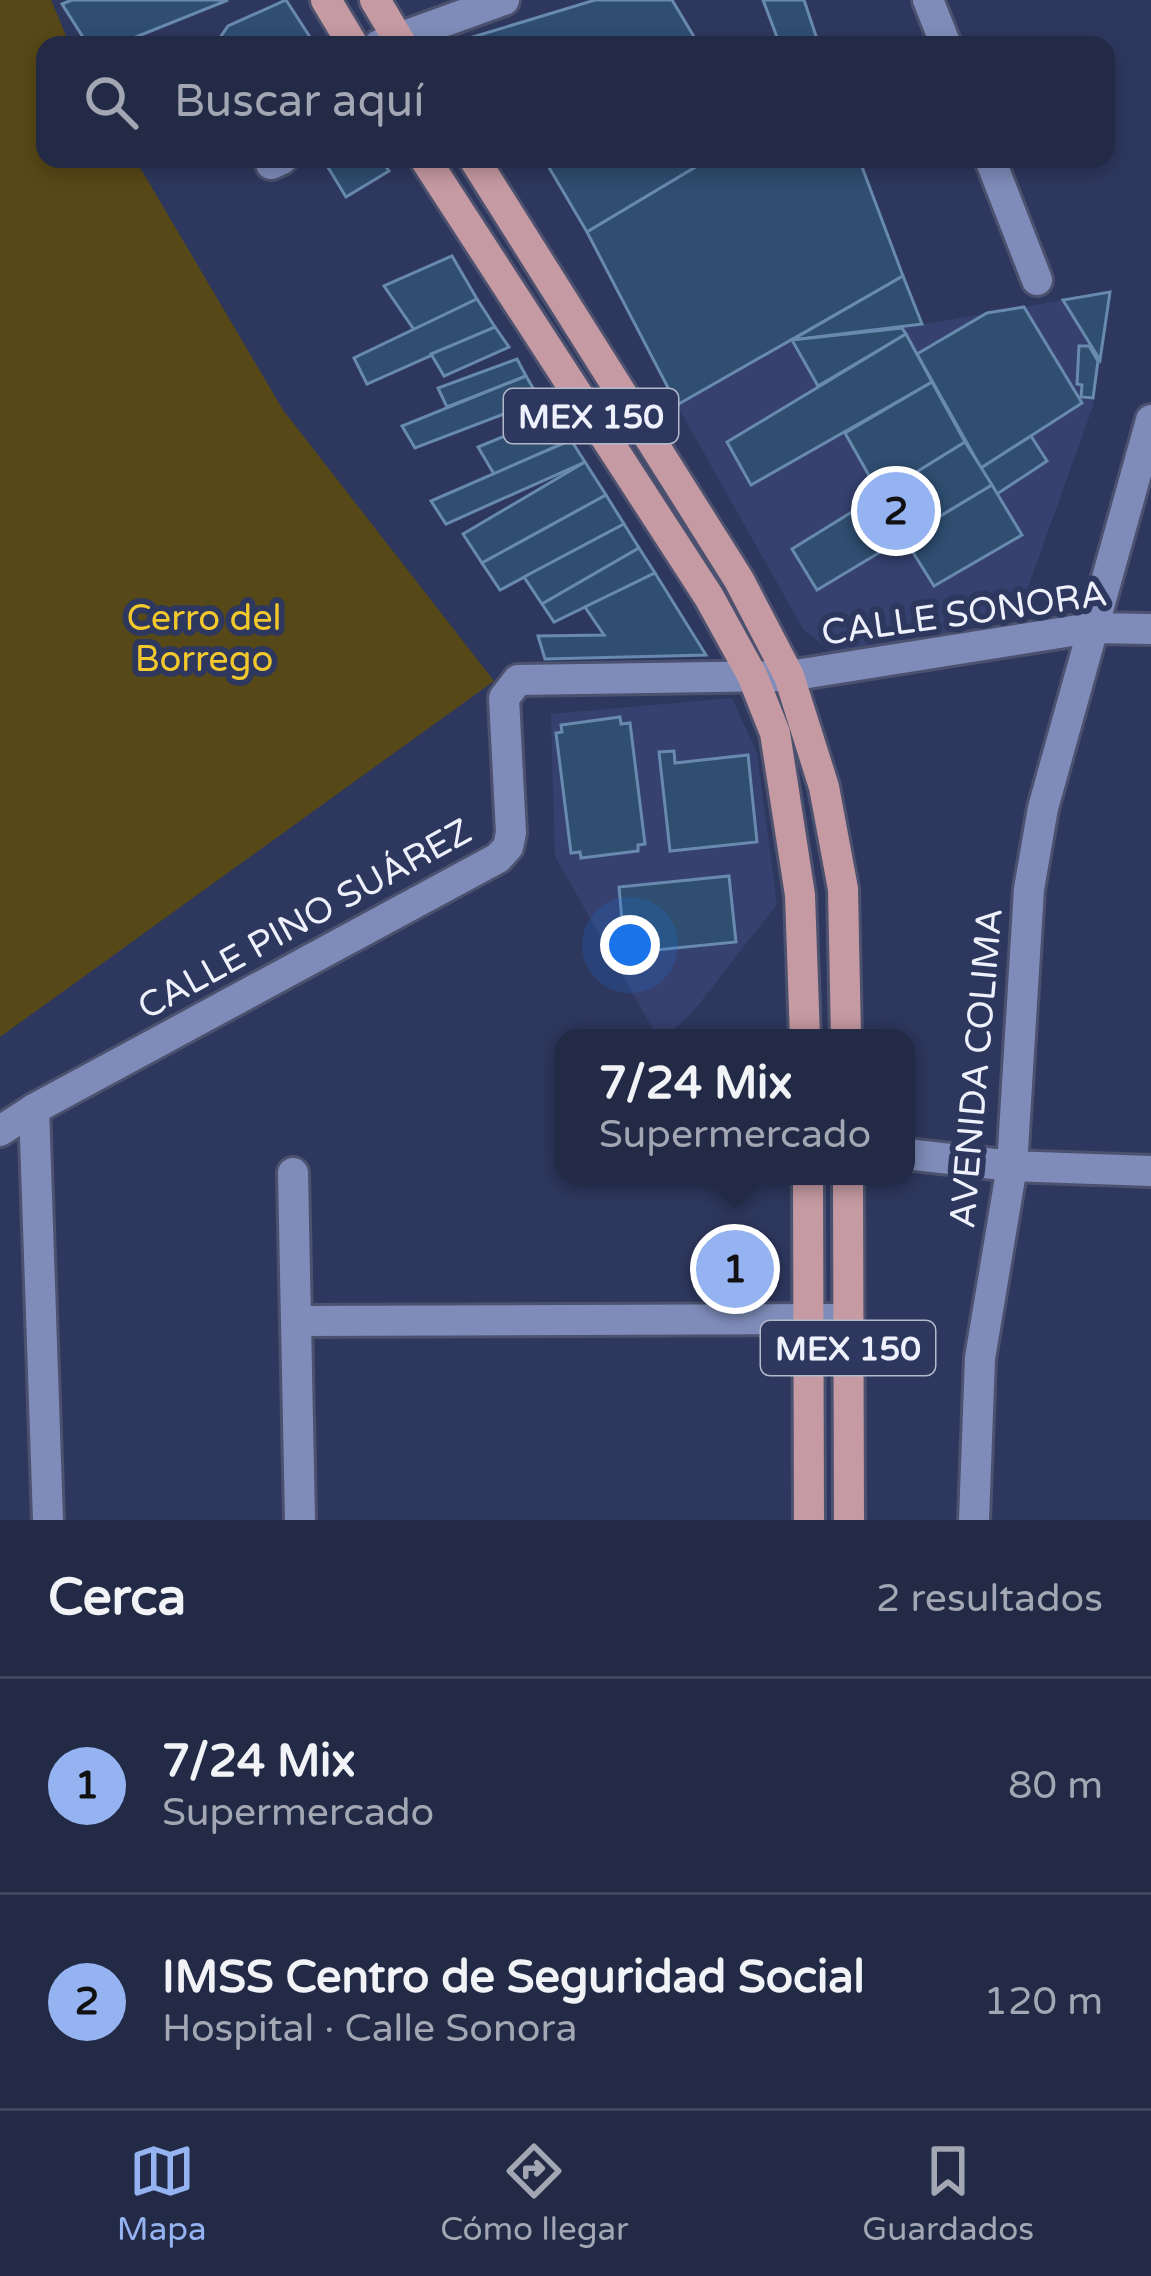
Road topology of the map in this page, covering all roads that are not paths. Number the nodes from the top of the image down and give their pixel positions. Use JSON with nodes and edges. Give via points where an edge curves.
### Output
{"nodes":[{"id":1,"x":326,"y":0,"type":"edge"},
{"id":2,"x":375,"y":0,"type":"edge"},
{"id":3,"x":504,"y":0,"type":"edge"},
{"id":4,"x":928,"y":0,"type":"edge"},
{"id":5,"x":348,"y":36,"type":"edge"},
{"id":6,"x":390,"y":36,"type":"edge"},
{"id":7,"x":411,"y":36,"type":"edge"},
{"id":8,"x":942,"y":36,"type":"edge"},
{"id":9,"x":431,"y":168,"type":"edge"},
{"id":10,"x":480,"y":168,"type":"edge"},
{"id":11,"x":993,"y":168,"type":"edge"},
{"id":12,"x":1037,"y":280,"type":"dead end"},
{"id":13,"x":1151,"y":420,"type":"edge"},
{"id":14,"x":1091,"y":628,"type":"junction"},
{"id":15,"x":1151,"y":628,"type":"edge"},
{"id":16,"x":752,"y":675,"type":"junction"},
{"id":17,"x":789,"y":676,"type":"junction"},
{"id":18,"x":805,"y":1029,"type":"edge"},
{"id":19,"x":846,"y":1029,"type":"edge"},
{"id":20,"x":34,"y":1109,"type":"junction"},
{"id":21,"x":0,"y":1131,"type":"edge"},
{"id":22,"x":915,"y":1155,"type":"edge"},
{"id":23,"x":1012,"y":1166,"type":"junction"},
{"id":24,"x":1151,"y":1171,"type":"edge"},
{"id":25,"x":293,"y":1173,"type":"dead end"},
{"id":26,"x":808,"y":1185,"type":"edge"},
{"id":27,"x":848,"y":1185,"type":"edge"},
{"id":28,"x":806,"y":1318,"type":"junction"},
{"id":29,"x":848,"y":1319,"type":"junction"},
{"id":30,"x":297,"y":1321,"type":"junction"},
{"id":31,"x":48,"y":1520,"type":"edge"},
{"id":32,"x":300,"y":1520,"type":"edge"},
{"id":33,"x":809,"y":1520,"type":"edge"},
{"id":34,"x":849,"y":1520,"type":"edge"},
{"id":35,"x":974,"y":1520,"type":"edge"}],
"edges":[{"from":1,"to":5,"type":"main road"},
{"from":2,"to":6,"type":"main road"},
{"from":3,"to":7,"type":"street"},
{"from":4,"to":8,"type":"street"},
{"from":9,"to":16,"type":"main road","number":"MEX 150"},
{"from":10,"to":17,"type":"main road","number":"MEX 150","via":[[740,580]]},
{"from":11,"to":12,"type":"street"},
{"from":13,"to":14,"type":"street","name":"AVENIDA COLIMA"},
{"from":14,"to":15,"type":"street","name":"CALLE SONORA"},
{"from":14,"to":17,"type":"street","name":"CALLE SONORA"},
{"from":14,"to":23,"type":"street","name":"AVENIDA COLIMA","via":[[1029,889]]},
{"from":16,"to":17,"type":"street","name":"CALLE PINO SUÁREZ"},
{"from":16,"to":18,"type":"main road","number":"MEX 150","via":[[775,733],[800,895]]},
{"from":16,"to":20,"type":"street","name":"CALLE PINO SUÁREZ","via":[[518,680],[504,698],[511,833],[498,858]]},
{"from":17,"to":19,"type":"main road","number":"MEX 150","via":[[824,787],[843,889]]},
{"from":20,"to":21,"type":"street","name":"CALLE PINO SUÁREZ"},
{"from":20,"to":31,"type":"street"},
{"from":22,"to":23,"type":"street"},
{"from":23,"to":24,"type":"street"},
{"from":23,"to":35,"type":"street","name":"AVENIDA COLIMA","via":[[980,1358]]},
{"from":25,"to":30,"type":"street"},
{"from":26,"to":28,"type":"main road","number":"MEX 150"},
{"from":27,"to":29,"type":"main road","number":"MEX 150"},
{"from":28,"to":29,"type":"street"},
{"from":28,"to":30,"type":"street"},
{"from":28,"to":33,"type":"main road","number":"MEX 150"},
{"from":29,"to":34,"type":"main road","number":"MEX 150"},
{"from":30,"to":32,"type":"street"}]}
